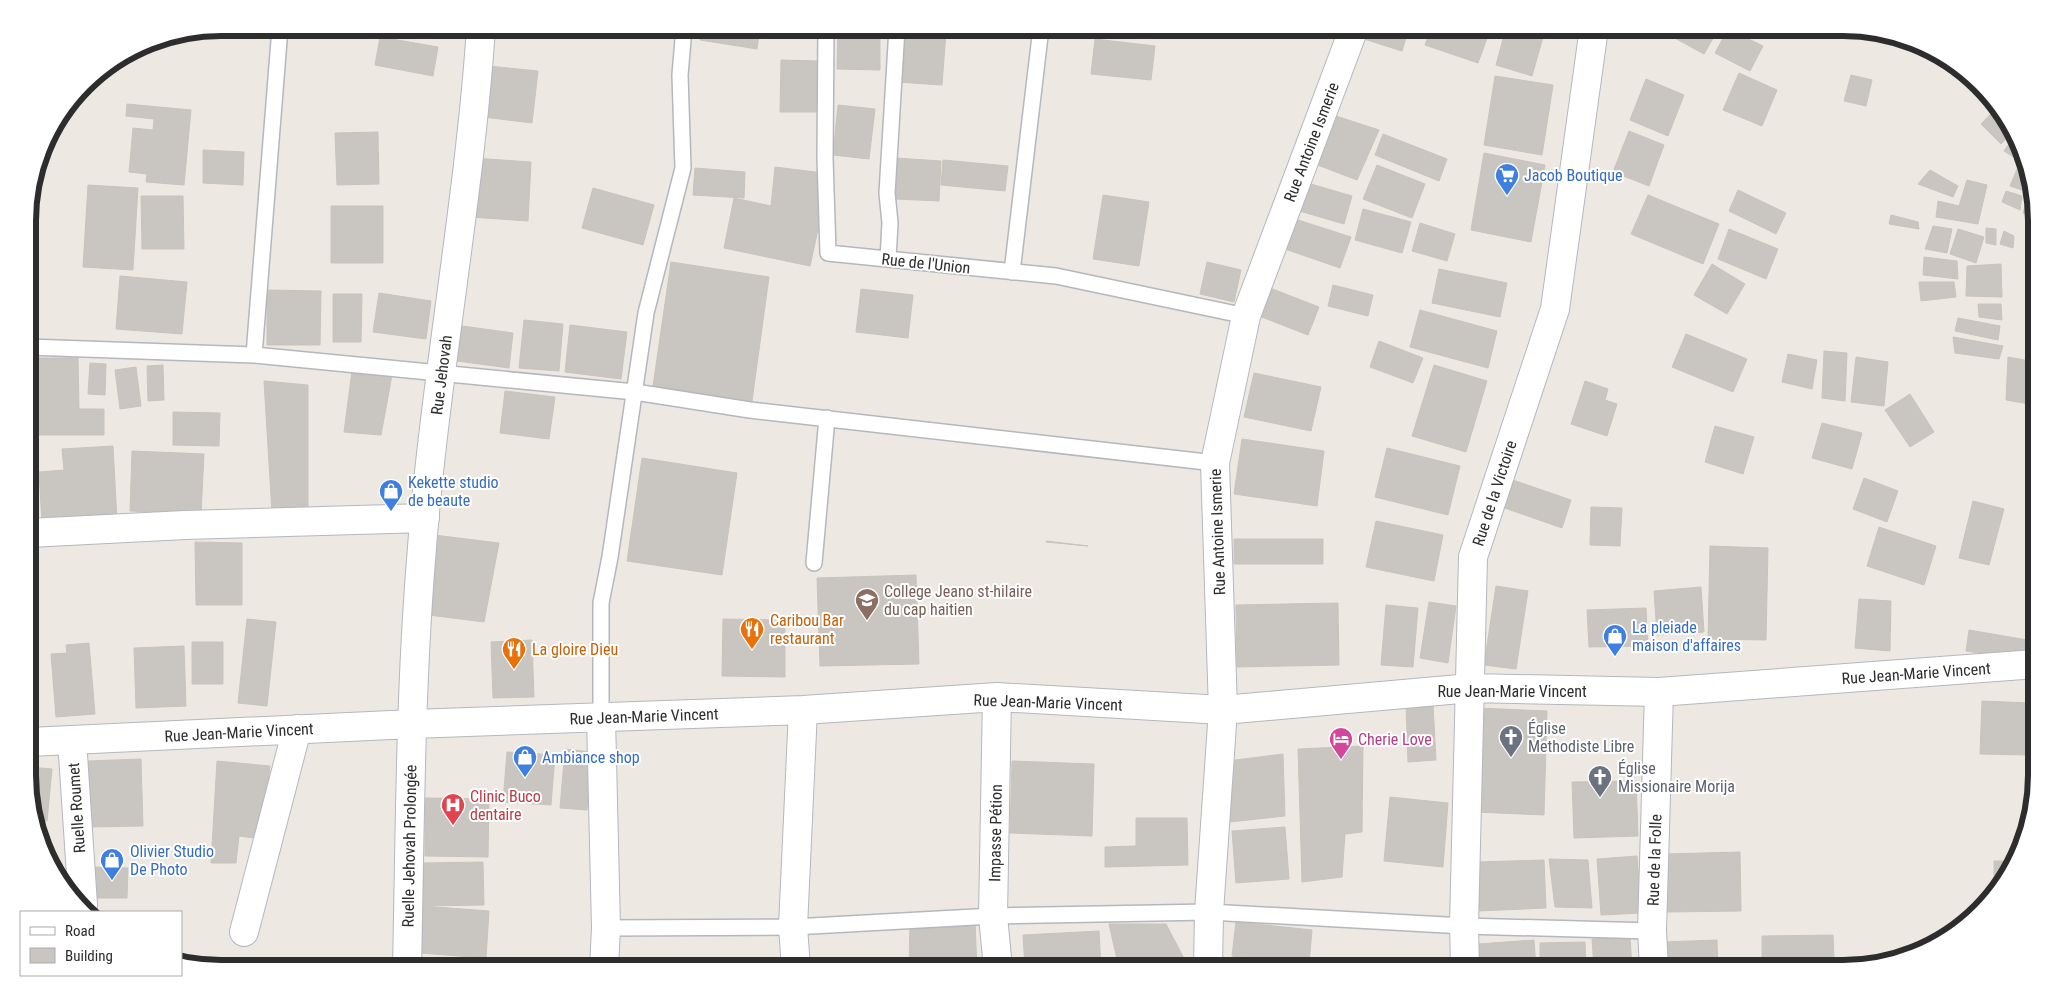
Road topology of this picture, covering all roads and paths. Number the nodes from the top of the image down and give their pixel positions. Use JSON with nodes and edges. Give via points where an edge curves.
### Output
{"nodes":[{"id":1,"x":279,"y":36,"type":"edge"},
{"id":2,"x":481,"y":36,"type":"edge"},
{"id":3,"x":683,"y":36,"type":"edge"},
{"id":4,"x":826,"y":36,"type":"edge"},
{"id":5,"x":897,"y":36,"type":"edge"},
{"id":6,"x":1040,"y":36,"type":"edge"},
{"id":7,"x":1351,"y":36,"type":"edge"},
{"id":8,"x":1593,"y":36,"type":"edge"},
{"id":9,"x":888,"y":260,"type":"junction"},
{"id":10,"x":1012,"y":272,"type":"junction"},
{"id":11,"x":1246,"y":316,"type":"junction"},
{"id":12,"x":36,"y":347,"type":"edge"},
{"id":13,"x":254,"y":354,"type":"junction"},
{"id":14,"x":441,"y":374,"type":"junction"},
{"id":15,"x":635,"y":392,"type":"junction"},
{"id":16,"x":827,"y":418,"type":"junction"},
{"id":17,"x":1215,"y":463,"type":"junction"},
{"id":18,"x":425,"y":518,"type":"junction"},
{"id":19,"x":36,"y":533,"type":"edge"},
{"id":20,"x":814,"y":563,"type":"dead end"},
{"id":21,"x":2028,"y":665,"type":"edge"},
{"id":22,"x":1471,"y":688,"type":"junction"},
{"id":23,"x":1660,"y":692,"type":"junction"},
{"id":24,"x":997,"y":697,"type":"junction"},
{"id":25,"x":803,"y":710,"type":"junction"},
{"id":26,"x":1223,"y":710,"type":"junction"},
{"id":27,"x":601,"y":717,"type":"junction"},
{"id":28,"x":412,"y":724,"type":"junction"},
{"id":29,"x":297,"y":729,"type":"junction"},
{"id":30,"x":72,"y":740,"type":"junction"},
{"id":31,"x":36,"y":742,"type":"edge"},
{"id":32,"x":81,"y":896,"type":"edge"},
{"id":33,"x":1209,"y":912,"type":"junction"},
{"id":34,"x":993,"y":916,"type":"junction"},
{"id":35,"x":1464,"y":926,"type":"junction"},
{"id":36,"x":793,"y":927,"type":"junction"},
{"id":37,"x":606,"y":928,"type":"junction"},
{"id":38,"x":1652,"y":931,"type":"junction"},
{"id":39,"x":244,"y":932,"type":"dead end"},
{"id":40,"x":407,"y":960,"type":"edge"},
{"id":41,"x":604,"y":960,"type":"edge"},
{"id":42,"x":795,"y":960,"type":"edge"},
{"id":43,"x":997,"y":960,"type":"edge"},
{"id":44,"x":1208,"y":960,"type":"edge"},
{"id":45,"x":1465,"y":960,"type":"edge"},
{"id":46,"x":1654,"y":960,"type":"edge"}],
"edges":[{"from":1,"to":13,"type":"lane"},
{"from":2,"to":14,"type":"street","name":"Rue Jehovah"},
{"from":3,"to":15,"type":"lane","via":[[680,75],[683,168],[646,313]]},
{"from":4,"to":9,"type":"lane","name":"Rue de l'Union","via":[[824,158],[828,253]]},
{"from":5,"to":9,"type":"lane","via":[[887,193],[890,223]]},
{"from":6,"to":10,"type":"lane"},
{"from":7,"to":11,"type":"street","name":"Rue Antoine Ismerie"},
{"from":8,"to":22,"type":"street","name":"Rue de la Victoire","via":[[1555,308],[1473,557]]},
{"from":9,"to":10,"type":"lane","name":"Rue de l'Union"},
{"from":10,"to":11,"type":"lane","name":"Rue de l'Union","via":[[1056,276]]},
{"from":11,"to":17,"type":"street","name":"Rue Antoine Ismerie"},
{"from":12,"to":13,"type":"lane"},
{"from":13,"to":14,"type":"lane"},
{"from":14,"to":15,"type":"lane"},
{"from":14,"to":18,"type":"street","name":"Rue Jehovah"},
{"from":15,"to":16,"type":"lane"},
{"from":15,"to":27,"type":"lane","via":[[601,603]]},
{"from":16,"to":17,"type":"lane"},
{"from":16,"to":20,"type":"lane"},
{"from":17,"to":26,"type":"street","name":"Rue Antoine Ismerie"},
{"from":18,"to":19,"type":"street"},
{"from":18,"to":28,"type":"street","name":"Rue Jehovah"},
{"from":21,"to":23,"type":"street","name":"Rue Jean-Marie Vincent"},
{"from":22,"to":23,"type":"street","name":"Rue Jean-Marie Vincent"},
{"from":22,"to":26,"type":"street","name":"Rue Jean-Marie Vincent"},
{"from":22,"to":35,"type":"street","name":"Rue de la Victoire"},
{"from":23,"to":38,"type":"street","name":"Rue de la Folle"},
{"from":24,"to":25,"type":"street","name":"Rue Jean-Marie Vincent"},
{"from":24,"to":26,"type":"street","name":"Rue Jean-Marie Vincent"},
{"from":24,"to":34,"type":"street","name":"Impasse Pétion"},
{"from":25,"to":27,"type":"street","name":"Rue Jean-Marie Vincent"},
{"from":25,"to":36,"type":"street"},
{"from":26,"to":33,"type":"street","name":"Rue Antoine Ismerie"},
{"from":27,"to":28,"type":"street","name":"Rue Jean-Marie Vincent"},
{"from":27,"to":37,"type":"street"},
{"from":28,"to":29,"type":"street","name":"Rue Jean-Marie Vincent"},
{"from":28,"to":40,"type":"street","name":"Ruelle Jehovah Prolongée"},
{"from":29,"to":30,"type":"street","name":"Rue Jean-Marie Vincent"},
{"from":29,"to":39,"type":"street"},
{"from":30,"to":31,"type":"street","name":"Rue Jean-Marie Vincent"},
{"from":30,"to":32,"type":"street","name":"Ruelle Roumet"},
{"from":33,"to":34,"type":"lane"},
{"from":33,"to":35,"type":"lane"},
{"from":33,"to":44,"type":"street","name":"Rue Antoine Ismerie"},
{"from":34,"to":36,"type":"lane"},
{"from":34,"to":43,"type":"street","name":"Impasse Pétion"},
{"from":35,"to":38,"type":"lane"},
{"from":35,"to":45,"type":"street","name":"Rue de la Victoire"},
{"from":36,"to":37,"type":"lane"},
{"from":36,"to":42,"type":"street"},
{"from":37,"to":41,"type":"street"},
{"from":38,"to":46,"type":"street","name":"Rue de la Folle"}]}
